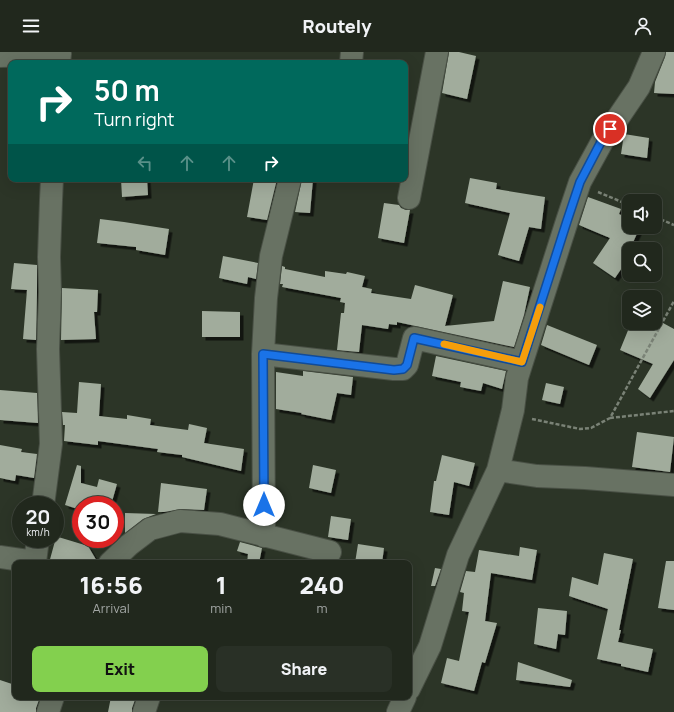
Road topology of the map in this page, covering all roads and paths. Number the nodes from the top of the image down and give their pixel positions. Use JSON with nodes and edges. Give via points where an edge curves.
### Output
{"nodes":[{"id":1,"x":437,"y":52,"type":"edge"},
{"id":2,"x":654,"y":52,"type":"edge"},
{"id":3,"x":0,"y":56,"type":"edge"},
{"id":4,"x":61,"y":56,"type":"edge"},
{"id":5,"x":52,"y":182,"type":"edge"},
{"id":6,"x":289,"y":182,"type":"edge"},
{"id":7,"x":580,"y":182,"type":"junction"},
{"id":8,"x":409,"y":198,"type":"dead end"},
{"id":9,"x":622,"y":202,"type":"edge"},
{"id":10,"x":662,"y":220,"type":"edge"},
{"id":11,"x":674,"y":225,"type":"edge"},
{"id":12,"x":674,"y":301,"type":"edge"},
{"id":13,"x":263,"y":354,"type":"junction"},
{"id":14,"x":522,"y":362,"type":"junction"},
{"id":15,"x":674,"y":411,"type":"edge"},
{"id":16,"x":512,"y":415,"type":"junction"},
{"id":17,"x":610,"y":418,"type":"junction"},
{"id":18,"x":498,"y":470,"type":"junction"},
{"id":19,"x":674,"y":485,"type":"edge"},
{"id":20,"x":44,"y":496,"type":"edge"},
{"id":21,"x":264,"y":536,"type":"junction"},
{"id":22,"x":37,"y":548,"type":"edge"},
{"id":23,"x":330,"y":552,"type":"dead end"},
{"id":24,"x":0,"y":557,"type":"edge"},
{"id":25,"x":18,"y":560,"type":"edge"},
{"id":26,"x":35,"y":560,"type":"edge"},
{"id":27,"x":114,"y":560,"type":"edge"},
{"id":28,"x":412,"y":683,"type":"edge"},
{"id":29,"x":52,"y":700,"type":"edge"},
{"id":30,"x":148,"y":700,"type":"edge"},
{"id":31,"x":404,"y":700,"type":"edge"},
{"id":32,"x":48,"y":712,"type":"edge"},
{"id":33,"x":144,"y":712,"type":"edge"},
{"id":34,"x":398,"y":712,"type":"edge"}],
"edges":[{"from":1,"to":8,"type":"street"},
{"from":2,"to":7,"type":"street","via":[[639,87],[602,140]]},
{"from":3,"to":4,"type":"street"},
{"from":5,"to":20,"type":"street","via":[[48,350],[51,444]]},
{"from":6,"to":13,"type":"street","via":[[271,256]]},
{"from":7,"to":9,"type":"path"},
{"from":7,"to":14,"type":"street"},
{"from":10,"to":11,"type":"path"},
{"from":12,"to":17,"type":"path"},
{"from":13,"to":14,"type":"street","via":[[394,370],[403,369],[407,365],[414,338]]},
{"from":13,"to":21,"type":"street"},
{"from":14,"to":16,"type":"street"},
{"from":15,"to":17,"type":"path"},
{"from":16,"to":17,"type":"path","via":[[580,429],[591,428]]},
{"from":16,"to":18,"type":"street"},
{"from":18,"to":19,"type":"street","via":[[537,476]]},
{"from":18,"to":28,"type":"street","via":[[458,556],[430,646]]},
{"from":21,"to":23,"type":"street"},
{"from":21,"to":27,"type":"street","via":[[220,524],[180,521],[150,529]]},
{"from":22,"to":26,"type":"street"},
{"from":24,"to":25,"type":"street"},
{"from":29,"to":32,"type":"street"},
{"from":30,"to":33,"type":"street"},
{"from":31,"to":34,"type":"street"}]}
